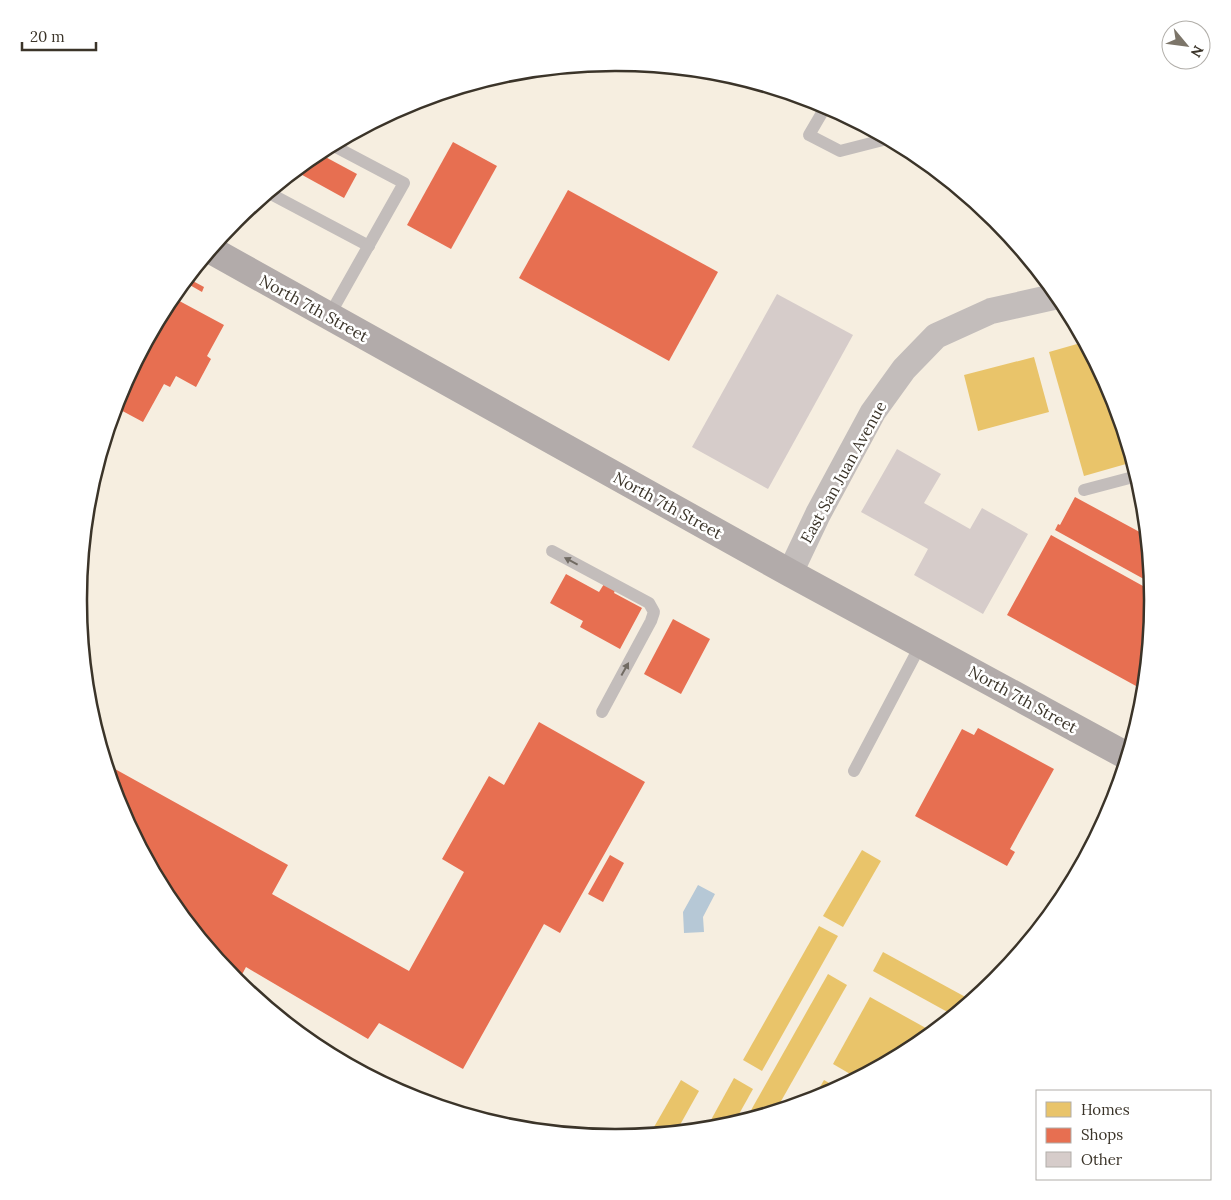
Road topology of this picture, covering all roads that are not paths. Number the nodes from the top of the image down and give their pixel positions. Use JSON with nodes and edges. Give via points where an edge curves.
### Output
{"nodes":[{"id":1,"x":822,"y":113,"type":"edge"},
{"id":2,"x":878,"y":141,"type":"edge"},
{"id":3,"x":340,"y":149,"type":"edge"},
{"id":4,"x":275,"y":196,"type":"edge"},
{"id":5,"x":369,"y":246,"type":"junction"},
{"id":6,"x":216,"y":253,"type":"edge"},
{"id":7,"x":1049,"y":298,"type":"edge"},
{"id":8,"x":329,"y":316,"type":"junction"},
{"id":9,"x":1130,"y":478,"type":"edge"},
{"id":10,"x":1084,"y":490,"type":"dead end"},
{"id":11,"x":552,"y":551,"type":"dead end"},
{"id":12,"x":790,"y":573,"type":"junction"},
{"id":13,"x":921,"y":644,"type":"junction"},
{"id":14,"x":602,"y":712,"type":"dead end"},
{"id":15,"x":1121,"y":753,"type":"edge"},
{"id":16,"x":854,"y":771,"type":"dead end"}],
"edges":[{"from":1,"to":2,"type":"lane","via":[[810,135],[840,151]]},
{"from":3,"to":5,"type":"lane","via":[[404,183]]},
{"from":4,"to":5,"type":"lane"},
{"from":5,"to":8,"type":"lane"},
{"from":6,"to":8,"type":"main road","name":"North 7th Street"},
{"from":7,"to":12,"type":"street","name":"East San Juan Avenue","via":[[991,311],[936,336],[904,369],[873,412]]},
{"from":8,"to":12,"type":"main road","name":"North 7th Street"},
{"from":9,"to":10,"type":"lane"},
{"from":14,"to":11,"type":"lane","one_way":true,"via":[[654,612],[649,603]]},
{"from":12,"to":13,"type":"main road","name":"North 7th Street"},
{"from":13,"to":15,"type":"main road","name":"North 7th Street"},
{"from":13,"to":16,"type":"lane"}]}
